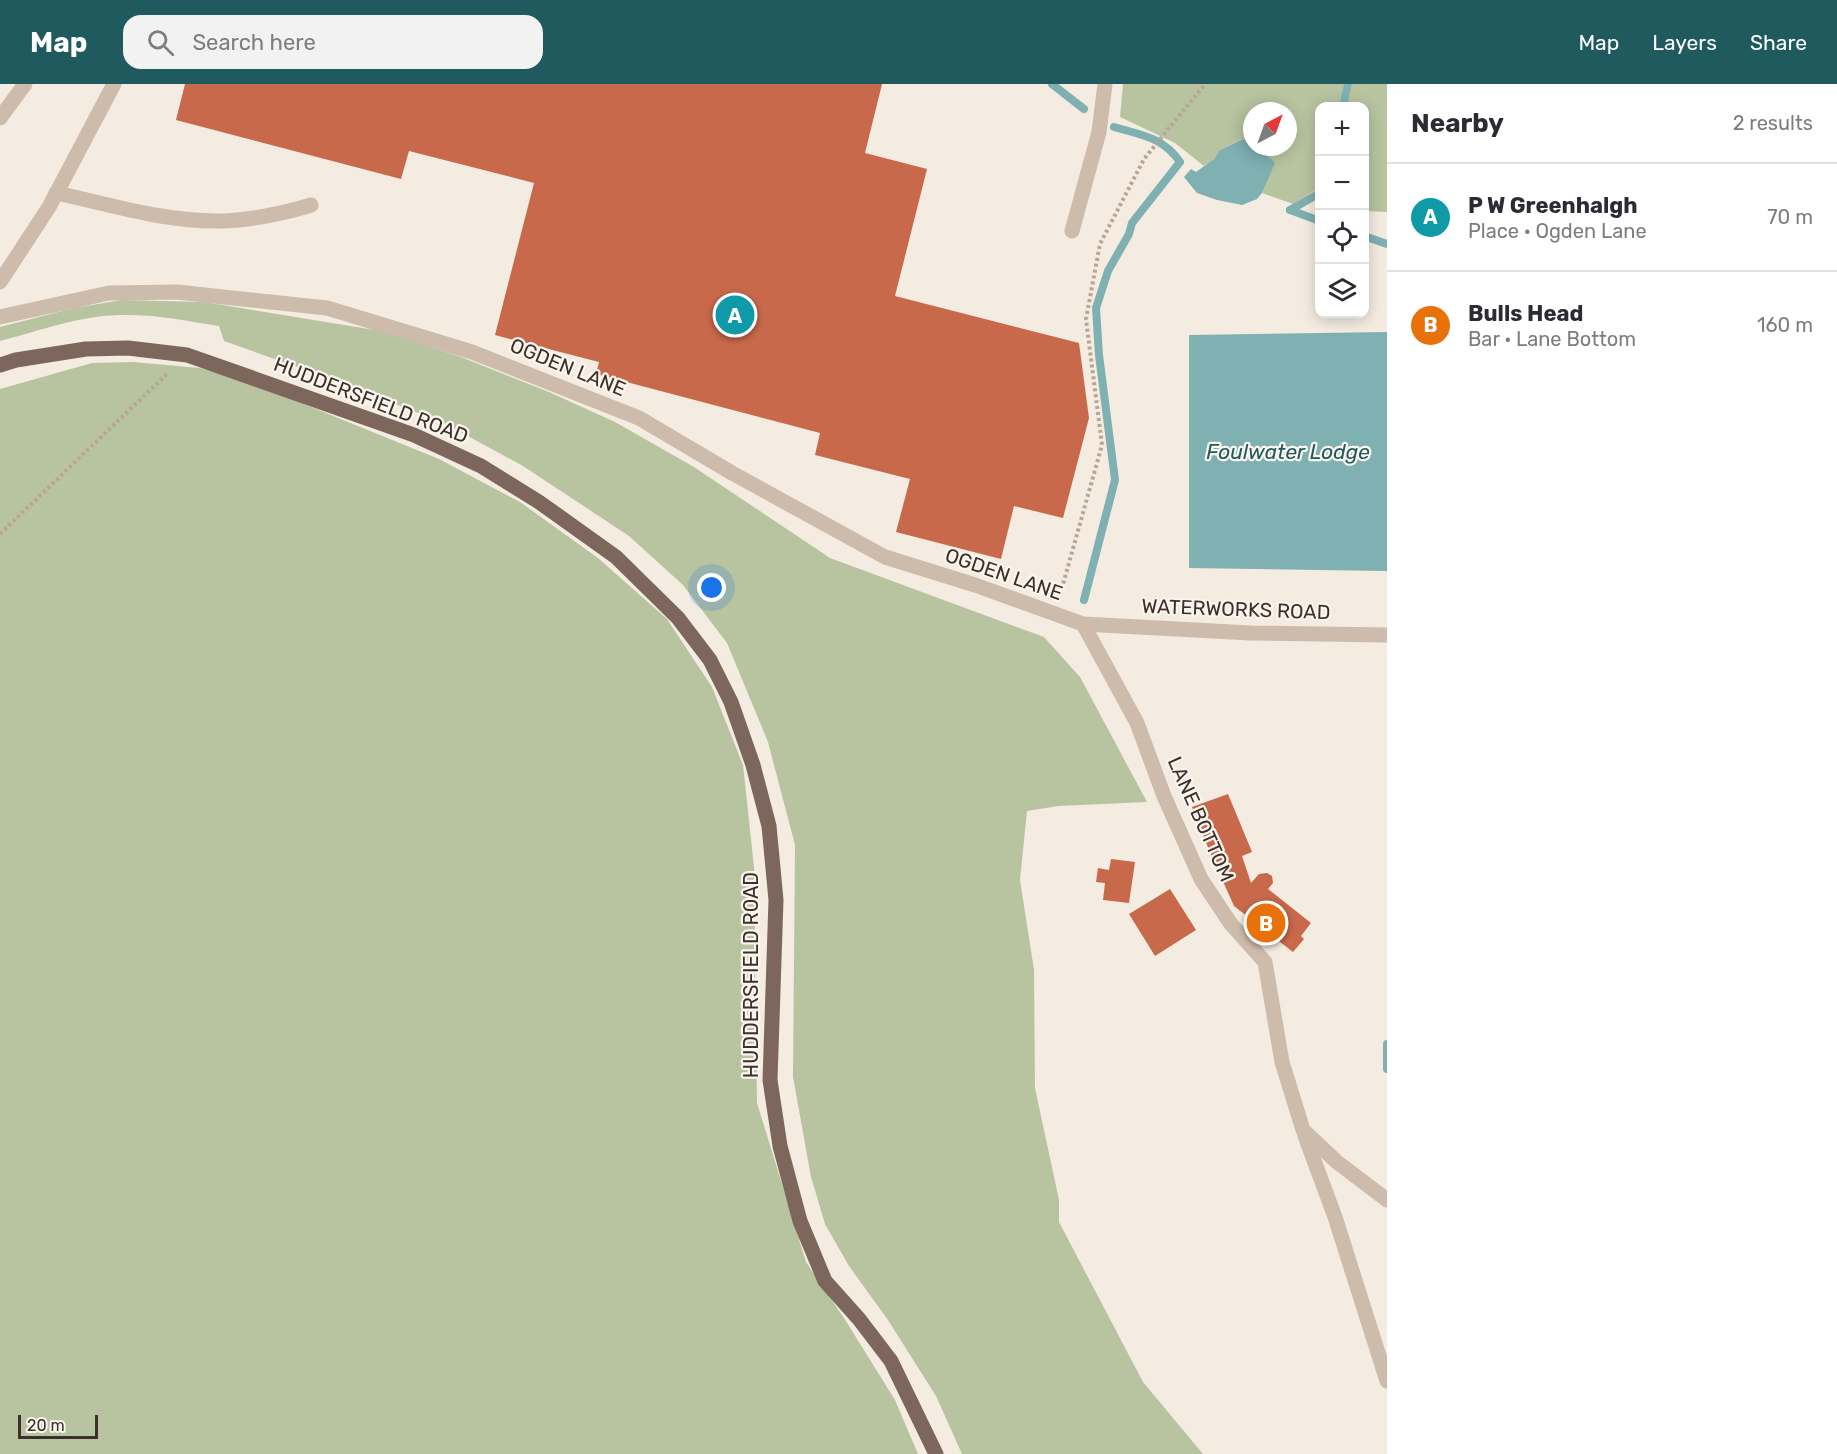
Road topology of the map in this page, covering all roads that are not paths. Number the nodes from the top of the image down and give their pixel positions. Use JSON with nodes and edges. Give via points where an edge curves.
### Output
{"nodes":[{"id":1,"x":25,"y":84,"type":"edge"},
{"id":2,"x":114,"y":84,"type":"edge"},
{"id":3,"x":1105,"y":84,"type":"edge"},
{"id":4,"x":0,"y":118,"type":"edge"},
{"id":5,"x":56,"y":193,"type":"junction"},
{"id":6,"x":311,"y":205,"type":"dead end"},
{"id":7,"x":1072,"y":231,"type":"dead end"},
{"id":8,"x":0,"y":282,"type":"edge"},
{"id":9,"x":0,"y":317,"type":"edge"},
{"id":10,"x":0,"y":365,"type":"edge"},
{"id":11,"x":1083,"y":624,"type":"junction"},
{"id":12,"x":1387,"y":635,"type":"edge"},
{"id":13,"x":1303,"y":1130,"type":"junction"},
{"id":14,"x":1387,"y":1200,"type":"edge"},
{"id":15,"x":1387,"y":1381,"type":"edge"},
{"id":16,"x":936,"y":1454,"type":"edge"}],
"edges":[{"from":1,"to":4,"type":"street"},
{"from":2,"to":5,"type":"street"},
{"from":3,"to":7,"type":"street","via":[[1099,132]]},
{"from":5,"to":6,"type":"street","via":[[178,219],[221,222]]},
{"from":5,"to":8,"type":"street"},
{"from":9,"to":11,"type":"street","name":"OGDEN LANE","via":[[109,293],[177,292],[327,308],[472,352],[639,418],[885,557]]},
{"from":10,"to":16,"type":"main road","name":"HUDDERSFIELD ROAD","via":[[86,350],[128,348],[177,354],[414,435],[481,466],[539,502],[616,556],[678,618],[710,660],[735,712],[769,826],[776,900],[770,1080],[780,1146],[800,1221],[825,1281],[891,1361]]},
{"from":11,"to":12,"type":"street","name":"WATERWORKS ROAD"},
{"from":11,"to":13,"type":"street","name":"LANE BOTTOM","via":[[1137,723],[1201,879],[1231,924],[1265,962],[1282,1062]]},
{"from":13,"to":14,"type":"street","name":"LANE BOTTOM"},
{"from":13,"to":15,"type":"street"}]}
